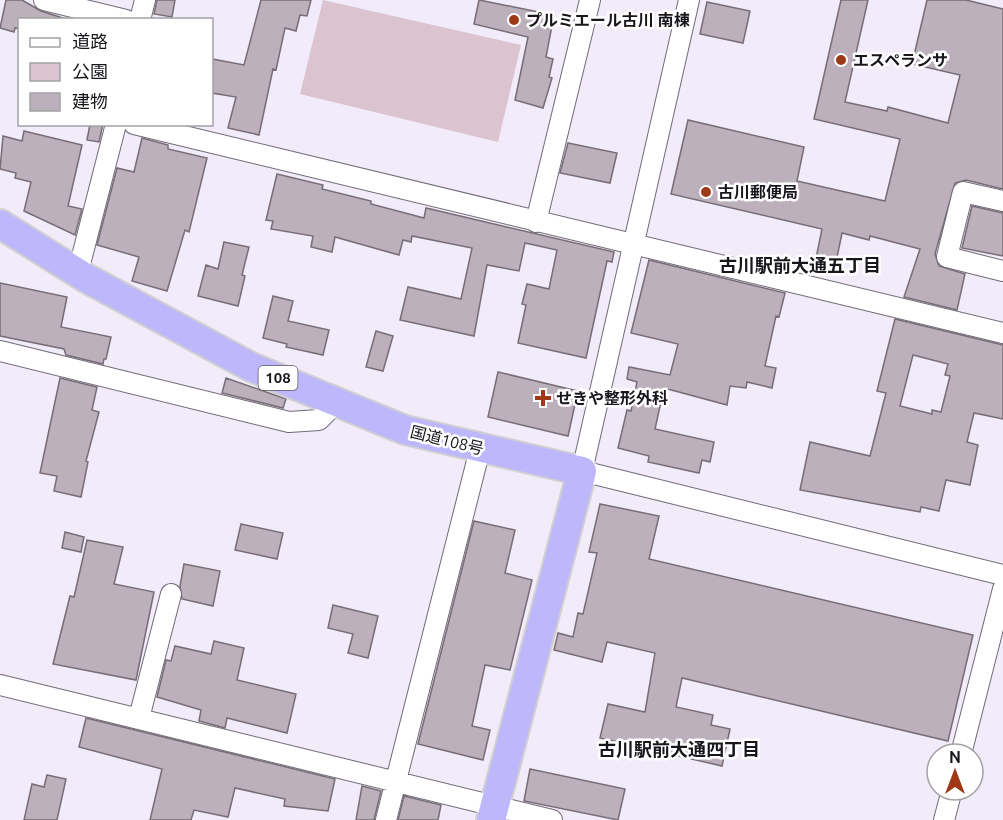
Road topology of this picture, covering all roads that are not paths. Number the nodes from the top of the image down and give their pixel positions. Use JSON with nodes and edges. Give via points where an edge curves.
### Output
{"nodes":[{"id":1,"x":44,"y":0,"type":"edge"},
{"id":2,"x":145,"y":0,"type":"edge"},
{"id":3,"x":590,"y":0,"type":"edge"},
{"id":4,"x":689,"y":0,"type":"edge"},
{"id":5,"x":98,"y":6,"type":"edge"},
{"id":6,"x":122,"y":18,"type":"edge"},
{"id":7,"x":140,"y":18,"type":"edge"},
{"id":8,"x":115,"y":126,"type":"edge"},
{"id":9,"x":142,"y":126,"type":"edge"},
{"id":10,"x":1003,"y":201,"type":"edge"},
{"id":11,"x":536,"y":222,"type":"junction"},
{"id":12,"x":0,"y":224,"type":"edge"},
{"id":13,"x":633,"y":246,"type":"junction"},
{"id":14,"x":1003,"y":271,"type":"edge"},
{"id":15,"x":78,"y":272,"type":"junction"},
{"id":16,"x":1003,"y":333,"type":"edge"},
{"id":17,"x":0,"y":351,"type":"edge"},
{"id":18,"x":337,"y":402,"type":"junction"},
{"id":19,"x":480,"y":449,"type":"junction"},
{"id":20,"x":582,"y":471,"type":"junction"},
{"id":21,"x":1003,"y":575,"type":"edge"},
{"id":22,"x":1003,"y":589,"type":"edge"},
{"id":23,"x":171,"y":594,"type":"dead end"},
{"id":24,"x":0,"y":685,"type":"edge"},
{"id":25,"x":139,"y":718,"type":"junction"},
{"id":26,"x":964,"y":742,"type":"edge"},
{"id":27,"x":396,"y":782,"type":"junction"},
{"id":28,"x":949,"y":802,"type":"edge"},
{"id":29,"x":493,"y":813,"type":"edge"},
{"id":30,"x":386,"y":820,"type":"edge"},
{"id":31,"x":552,"y":820,"type":"edge"},
{"id":32,"x":944,"y":820,"type":"edge"}],
"edges":[{"from":1,"to":5,"type":"street"},
{"from":2,"to":7,"type":"street"},
{"from":3,"to":11,"type":"street"},
{"from":4,"to":13,"type":"street"},
{"from":5,"to":6,"type":"street"},
{"from":8,"to":15,"type":"street"},
{"from":9,"to":11,"type":"street"},
{"from":10,"to":14,"type":"street","via":[[963,192],[947,257]]},
{"from":11,"to":13,"type":"street"},
{"from":12,"to":15,"type":"highway","name":"国道108号","number":"108"},
{"from":13,"to":16,"type":"street"},
{"from":13,"to":20,"type":"street"},
{"from":15,"to":18,"type":"highway","name":"国道108号","number":"108","via":[[250,367]]},
{"from":17,"to":18,"type":"street","via":[[289,422],[319,420]]},
{"from":18,"to":19,"type":"highway","name":"国道108号","number":"108","via":[[405,430]]},
{"from":19,"to":20,"type":"highway","name":"国道108号","number":"108"},
{"from":19,"to":27,"type":"street"},
{"from":20,"to":21,"type":"street"},
{"from":20,"to":29,"type":"highway"},
{"from":22,"to":26,"type":"street"},
{"from":23,"to":25,"type":"street"},
{"from":24,"to":25,"type":"street"},
{"from":25,"to":27,"type":"street"},
{"from":27,"to":29,"type":"street"},
{"from":27,"to":30,"type":"street"},
{"from":28,"to":32,"type":"street"},
{"from":29,"to":31,"type":"street"}]}
